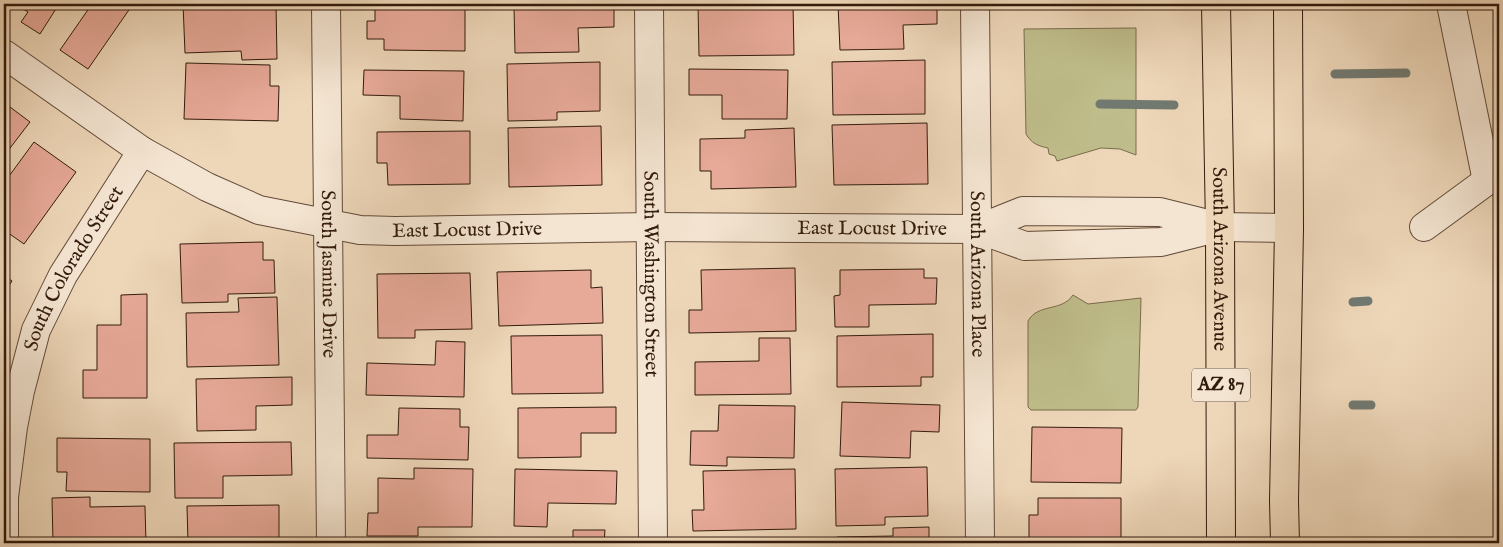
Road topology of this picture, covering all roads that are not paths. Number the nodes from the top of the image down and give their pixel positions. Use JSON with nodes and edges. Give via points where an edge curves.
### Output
{"nodes":[{"id":1,"x":326,"y":4,"type":"edge"},
{"id":2,"x":649,"y":4,"type":"edge"},
{"id":3,"x":975,"y":4,"type":"edge"},
{"id":4,"x":1216,"y":4,"type":"edge"},
{"id":5,"x":1288,"y":4,"type":"edge"},
{"id":6,"x":1451,"y":4,"type":"edge"},
{"id":7,"x":4,"y":54,"type":"edge"},
{"id":8,"x":142,"y":151,"type":"junction"},
{"id":9,"x":1493,"y":176,"type":"edge"},
{"id":10,"x":327,"y":224,"type":"junction"},
{"id":11,"x":651,"y":227,"type":"junction"},
{"id":12,"x":1220,"y":227,"type":"junction"},
{"id":13,"x":1424,"y":227,"type":"dead end"},
{"id":14,"x":1289,"y":228,"type":"junction"},
{"id":15,"x":978,"y":229,"type":"junction"},
{"id":16,"x":8,"y":426,"type":"edge"},
{"id":17,"x":4,"y":543,"type":"edge"},
{"id":18,"x":330,"y":543,"type":"edge"},
{"id":19,"x":653,"y":543,"type":"edge"},
{"id":20,"x":980,"y":543,"type":"edge"},
{"id":21,"x":1221,"y":543,"type":"edge"},
{"id":22,"x":1285,"y":543,"type":"edge"}],
"edges":[{"from":1,"to":10,"type":"street","name":"South Jasmine Drive"},
{"from":2,"to":11,"type":"street","name":"South Washington Street"},
{"from":3,"to":15,"type":"street","name":"South Arizona Place"},
{"from":4,"to":12,"type":"main road","name":"South Arizona Avenue","number":"AZ 87"},
{"from":5,"to":14,"type":"main road"},
{"from":6,"to":9,"type":"street"},
{"from":7,"to":8,"type":"street","name":"East Locust Drive"},
{"from":8,"to":10,"type":"street","name":"East Locust Drive","via":[[207,187],[259,210]]},
{"from":8,"to":16,"type":"street","name":"South Colorado Street","via":[[63,275],[36,330]]},
{"from":9,"to":13,"type":"street"},
{"from":10,"to":11,"type":"street","name":"East Locust Drive","via":[[360,230],[395,231]]},
{"from":10,"to":18,"type":"street","name":"South Jasmine Drive"},
{"from":11,"to":15,"type":"street","name":"East Locust Drive"},
{"from":11,"to":19,"type":"street","name":"South Washington Street"},
{"from":12,"to":14,"type":"street","name":"East Locust Drive"},
{"from":12,"to":15,"type":"street","name":"East Locust Drive","via":[[1160,212],[1023,211]]},
{"from":12,"to":21,"type":"main road","name":"South Arizona Avenue","number":"AZ 87"},
{"from":14,"to":22,"type":"main road"},
{"from":15,"to":20,"type":"street","name":"South Arizona Place"},
{"from":16,"to":17,"type":"street","name":"South Colorado Street"}]}
